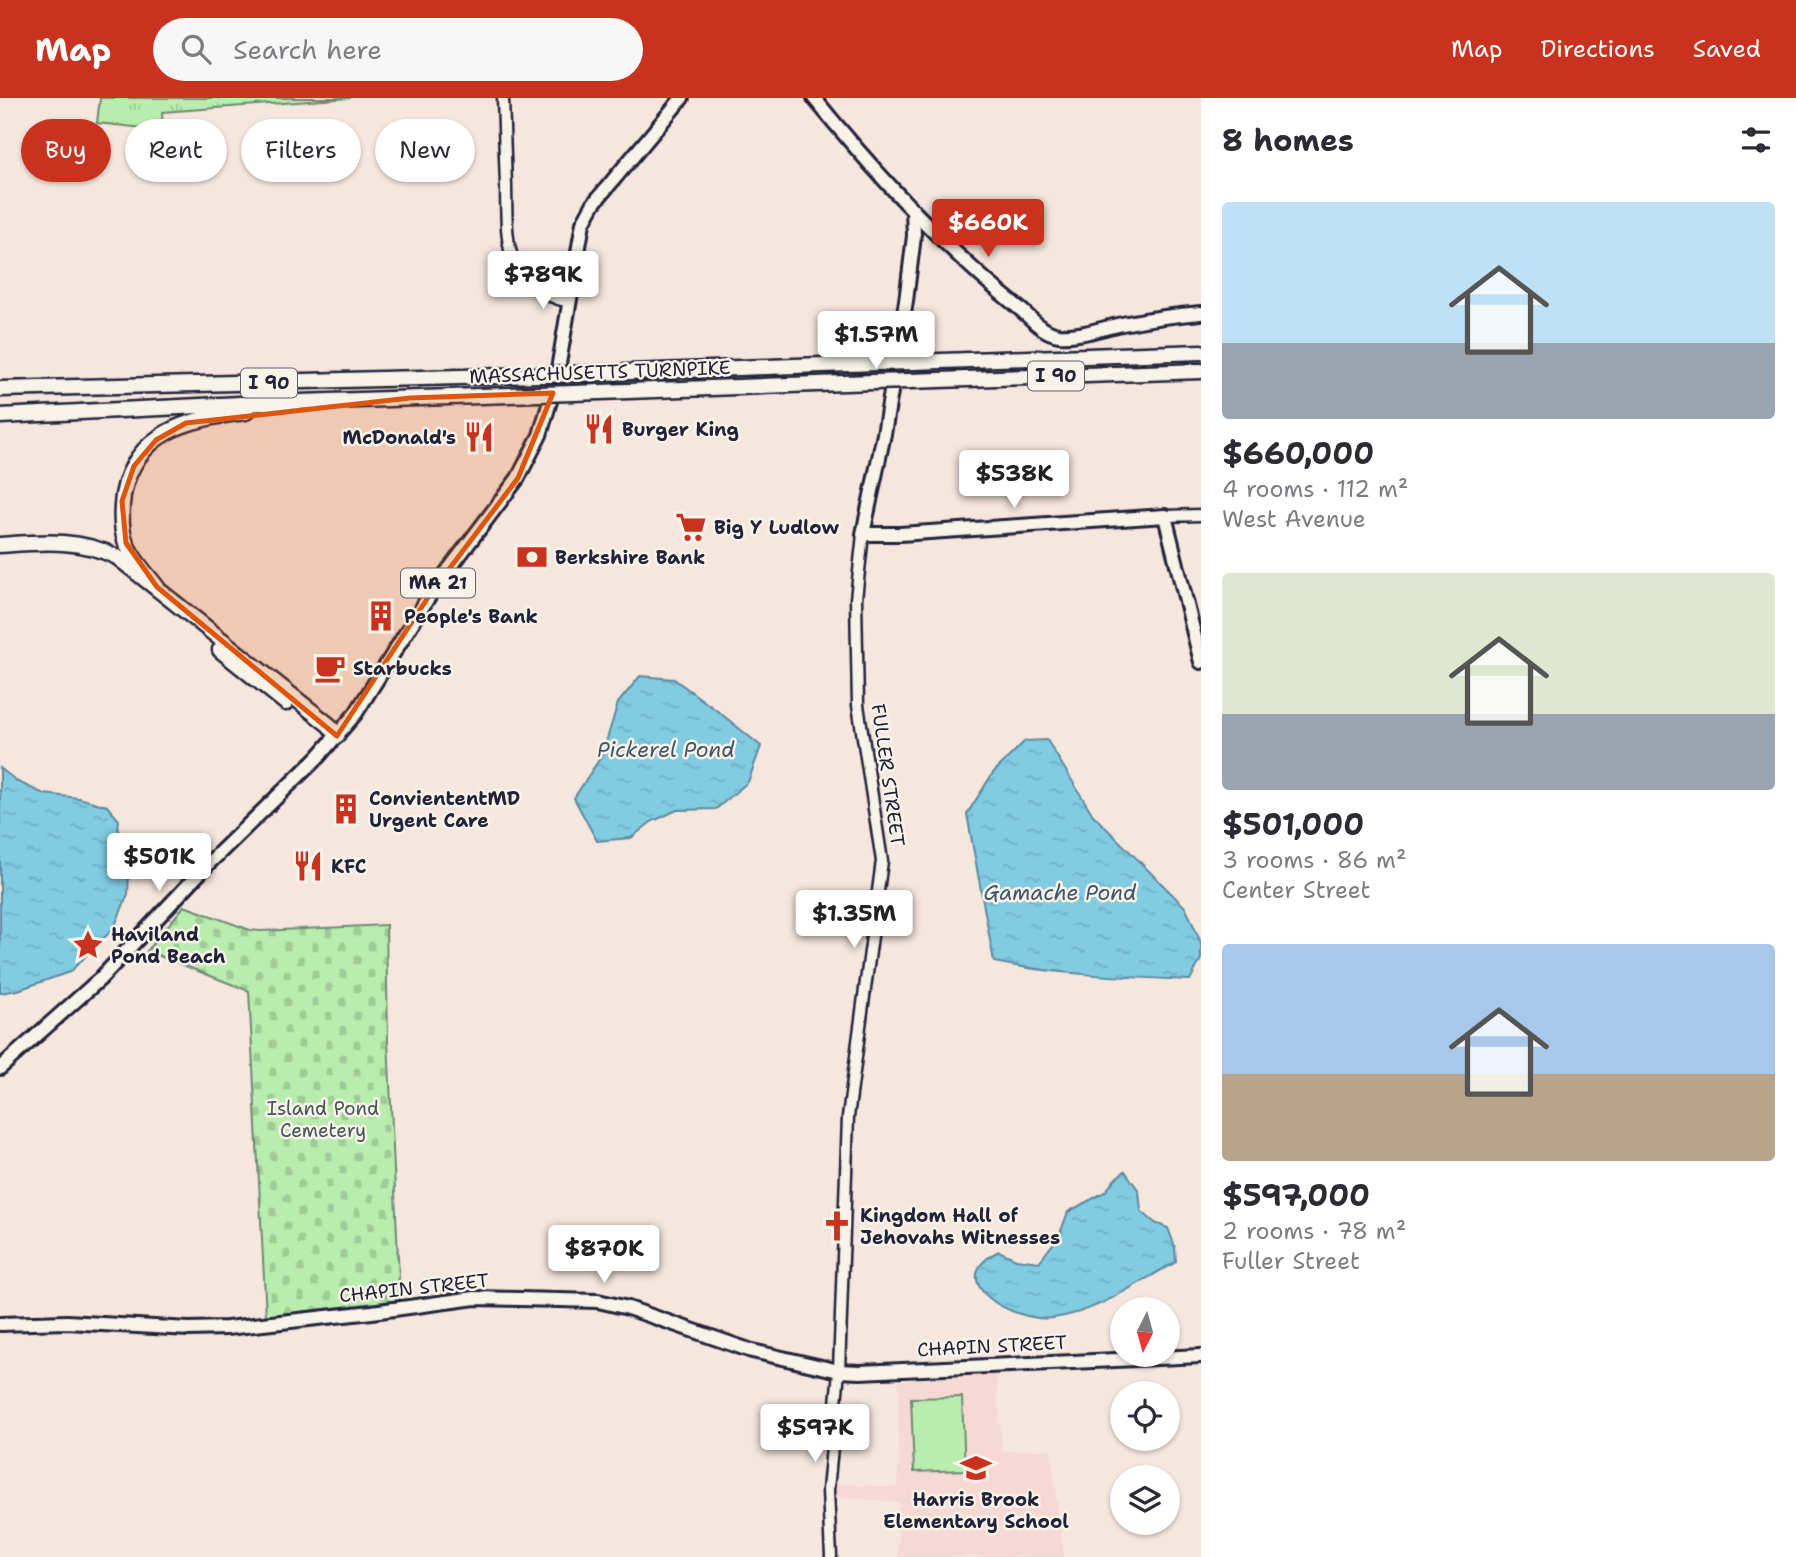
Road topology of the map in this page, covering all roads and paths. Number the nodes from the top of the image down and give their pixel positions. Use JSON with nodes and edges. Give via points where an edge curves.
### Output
{"nodes":[{"id":1,"x":503,"y":98,"type":"edge"},
{"id":2,"x":682,"y":98,"type":"edge"},
{"id":3,"x":814,"y":98,"type":"edge"},
{"id":4,"x":913,"y":210,"type":"junction"},
{"id":5,"x":569,"y":302,"type":"junction"},
{"id":6,"x":1201,"y":313,"type":"edge"},
{"id":7,"x":1201,"y":352,"type":"edge"},
{"id":8,"x":1201,"y":371,"type":"edge"},
{"id":9,"x":0,"y":389,"type":"edge"},
{"id":10,"x":410,"y":398,"type":"junction"},
{"id":11,"x":0,"y":416,"type":"edge"},
{"id":12,"x":1201,"y":515,"type":"edge"},
{"id":13,"x":1166,"y":516,"type":"junction"},
{"id":14,"x":863,"y":534,"type":"junction"},
{"id":15,"x":0,"y":545,"type":"edge"},
{"id":16,"x":0,"y":553,"type":"edge"},
{"id":17,"x":158,"y":587,"type":"junction"},
{"id":18,"x":1201,"y":662,"type":"edge"},
{"id":19,"x":337,"y":736,"type":"junction"},
{"id":20,"x":0,"y":1068,"type":"edge"},
{"id":21,"x":0,"y":1324,"type":"edge"},
{"id":22,"x":1201,"y":1356,"type":"edge"},
{"id":23,"x":839,"y":1371,"type":"junction"},
{"id":24,"x":831,"y":1557,"type":"edge"}],
"edges":[{"from":1,"to":5,"type":"street","via":[[510,255],[532,287]]},
{"from":2,"to":5,"type":"main road","number":"MA 21","via":[[587,214]]},
{"from":3,"to":4,"type":"main road"},
{"from":4,"to":6,"type":"main road","via":[[1049,332],[1083,333]]},
{"from":4,"to":14,"type":"main road","name":"FULLER STREET","via":[[906,301]]},
{"from":5,"to":19,"type":"main road","number":"MA 21","via":[[554,388],[527,461],[431,593]]},
{"from":7,"to":9,"type":"highway","name":"MASSACHUSETTS TURNPIKE","number":"I 90","bridge":true},
{"from":8,"to":10,"type":"highway","name":"MASSACHUSETTS TURNPIKE","number":"I 90","bridge":true},
{"from":10,"to":11,"type":"highway","name":"MASSACHUSETTS TURNPIKE","number":"I 90"},
{"from":10,"to":17,"type":"highway","via":[[208,417],[176,427],[156,440],[139,456],[128,477],[122,530],[134,558]]},
{"from":12,"to":13,"type":"street"},
{"from":13,"to":14,"type":"main road"},
{"from":13,"to":18,"type":"main road"},
{"from":14,"to":23,"type":"street","name":"FULLER STREET","via":[[857,587],[858,705],[882,861],[848,1113]]},
{"from":15,"to":17,"type":"highway","via":[[58,541],[92,546],[117,557]]},
{"from":16,"to":19,"type":"highway","via":[[56,549],[104,559],[324,732]]},
{"from":17,"to":19,"type":"highway"},
{"from":19,"to":20,"type":"main road","number":"MA 21","via":[[100,979]]},
{"from":21,"to":23,"type":"main road","name":"CHAPIN STREET","via":[[215,1328],[475,1297],[598,1301],[752,1351]]},
{"from":22,"to":23,"type":"main road","name":"CHAPIN STREET"},
{"from":23,"to":24,"type":"street","name":"FULLER STREET","via":[[828,1490]]}]}
